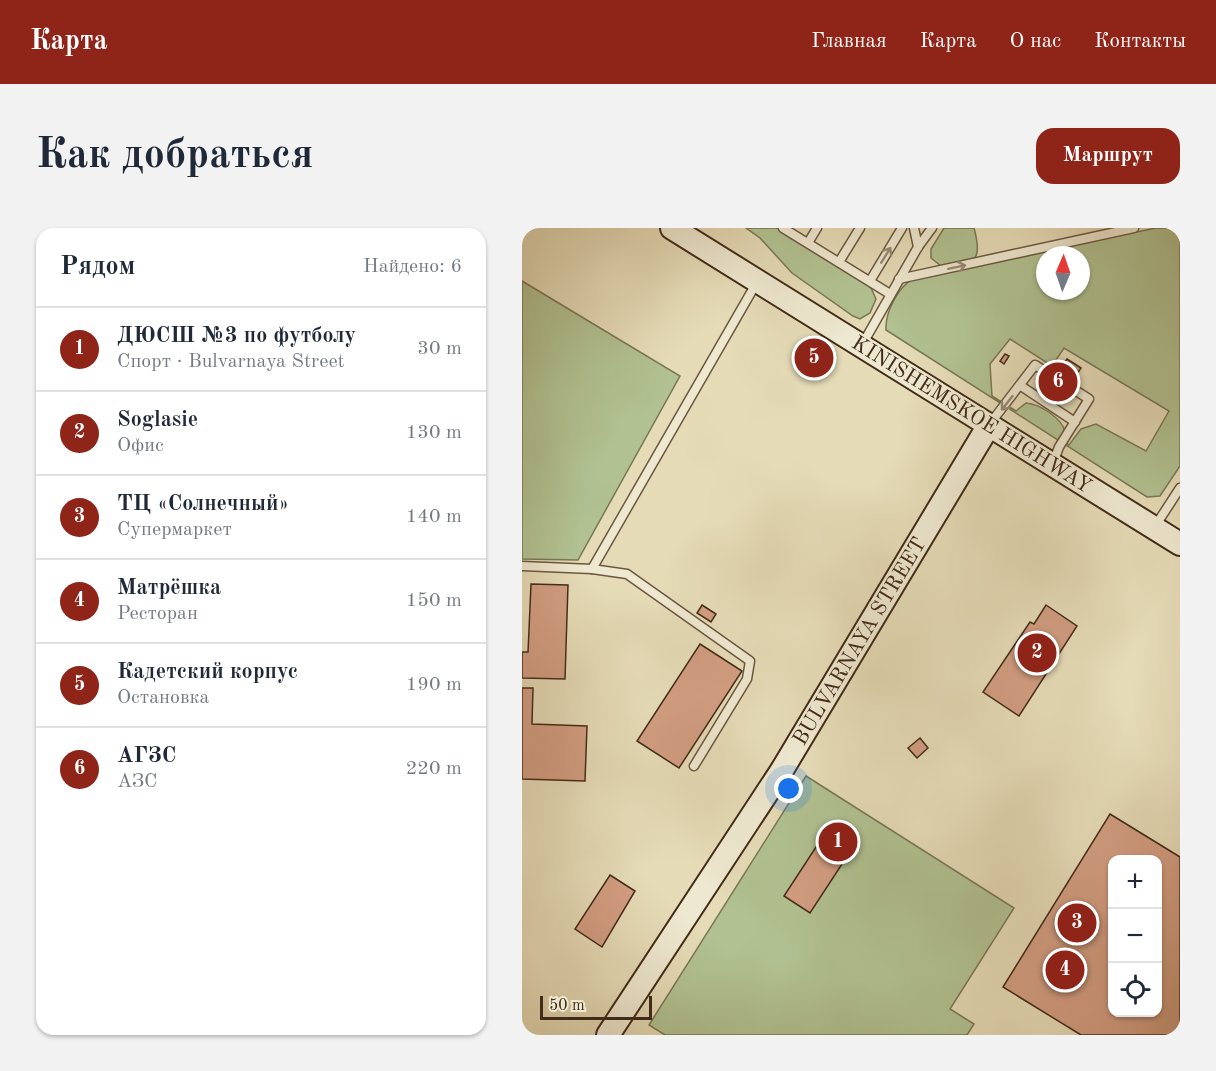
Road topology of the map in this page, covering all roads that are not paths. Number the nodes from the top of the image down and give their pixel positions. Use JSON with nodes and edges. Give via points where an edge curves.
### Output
{"nodes":[{"id":1,"x":672,"y":228,"type":"edge"},
{"id":2,"x":783,"y":228,"type":"edge"},
{"id":3,"x":818,"y":228,"type":"edge"},
{"id":4,"x":860,"y":228,"type":"edge"},
{"id":5,"x":902,"y":228,"type":"edge"},
{"id":6,"x":914,"y":228,"type":"edge"},
{"id":7,"x":932,"y":228,"type":"edge"},
{"id":8,"x":1134,"y":228,"type":"edge"},
{"id":9,"x":808,"y":243,"type":"junction"},
{"id":10,"x":918,"y":247,"type":"junction"},
{"id":11,"x":839,"y":262,"type":"junction"},
{"id":12,"x":899,"y":279,"type":"junction"},
{"id":13,"x":758,"y":281,"type":"junction"},
{"id":14,"x":870,"y":281,"type":"junction"},
{"id":15,"x":890,"y":294,"type":"junction"},
{"id":16,"x":862,"y":345,"type":"junction"},
{"id":17,"x":1021,"y":386,"type":"junction"},
{"id":18,"x":1075,"y":422,"type":"junction"},
{"id":19,"x":989,"y":425,"type":"junction"},
{"id":20,"x":1053,"y":464,"type":"junction"},
{"id":21,"x":1180,"y":488,"type":"edge"},
{"id":22,"x":1154,"y":528,"type":"junction"},
{"id":23,"x":1180,"y":544,"type":"edge"},
{"id":24,"x":522,"y":566,"type":"edge"},
{"id":25,"x":592,"y":569,"type":"junction"},
{"id":26,"x":694,"y":766,"type":"dead end"},
{"id":27,"x":608,"y":1035,"type":"edge"}],
"edges":[{"from":1,"to":13,"type":"street","name":"KINISHEMSKOE HIGHWAY"},
{"from":2,"to":9,"type":"lane"},
{"from":3,"to":9,"type":"lane"},
{"from":4,"to":11,"type":"lane"},
{"from":14,"to":5,"type":"lane","one_way":true},
{"from":6,"to":10,"type":"lane"},
{"from":7,"to":10,"type":"lane"},
{"from":12,"to":8,"type":"lane","one_way":true},
{"from":9,"to":11,"type":"lane"},
{"from":10,"to":12,"type":"lane"},
{"from":11,"to":14,"type":"lane"},
{"from":12,"to":15,"type":"lane"},
{"from":13,"to":16,"type":"street","name":"KINISHEMSKOE HIGHWAY"},
{"from":13,"to":25,"type":"lane"},
{"from":14,"to":15,"type":"lane"},
{"from":15,"to":16,"type":"lane"},
{"from":16,"to":19,"type":"street","name":"KINISHEMSKOE HIGHWAY"},
{"from":17,"to":18,"type":"lane"},
{"from":17,"to":18,"type":"lane","via":[[1035,365],[1089,399]]},
{"from":17,"to":19,"type":"lane","one_way":true},
{"from":18,"to":20,"type":"lane"},
{"from":19,"to":20,"type":"street","name":"KINISHEMSKOE HIGHWAY"},
{"from":19,"to":27,"type":"street","name":"BULVARNAYA STREET","via":[[782,770]]},
{"from":20,"to":22,"type":"street","name":"KINISHEMSKOE HIGHWAY"},
{"from":21,"to":22,"type":"lane"},
{"from":22,"to":23,"type":"street","name":"KINISHEMSKOE HIGHWAY"},
{"from":24,"to":25,"type":"lane"},
{"from":25,"to":26,"type":"lane","via":[[627,574],[750,661],[747,679]]}]}
